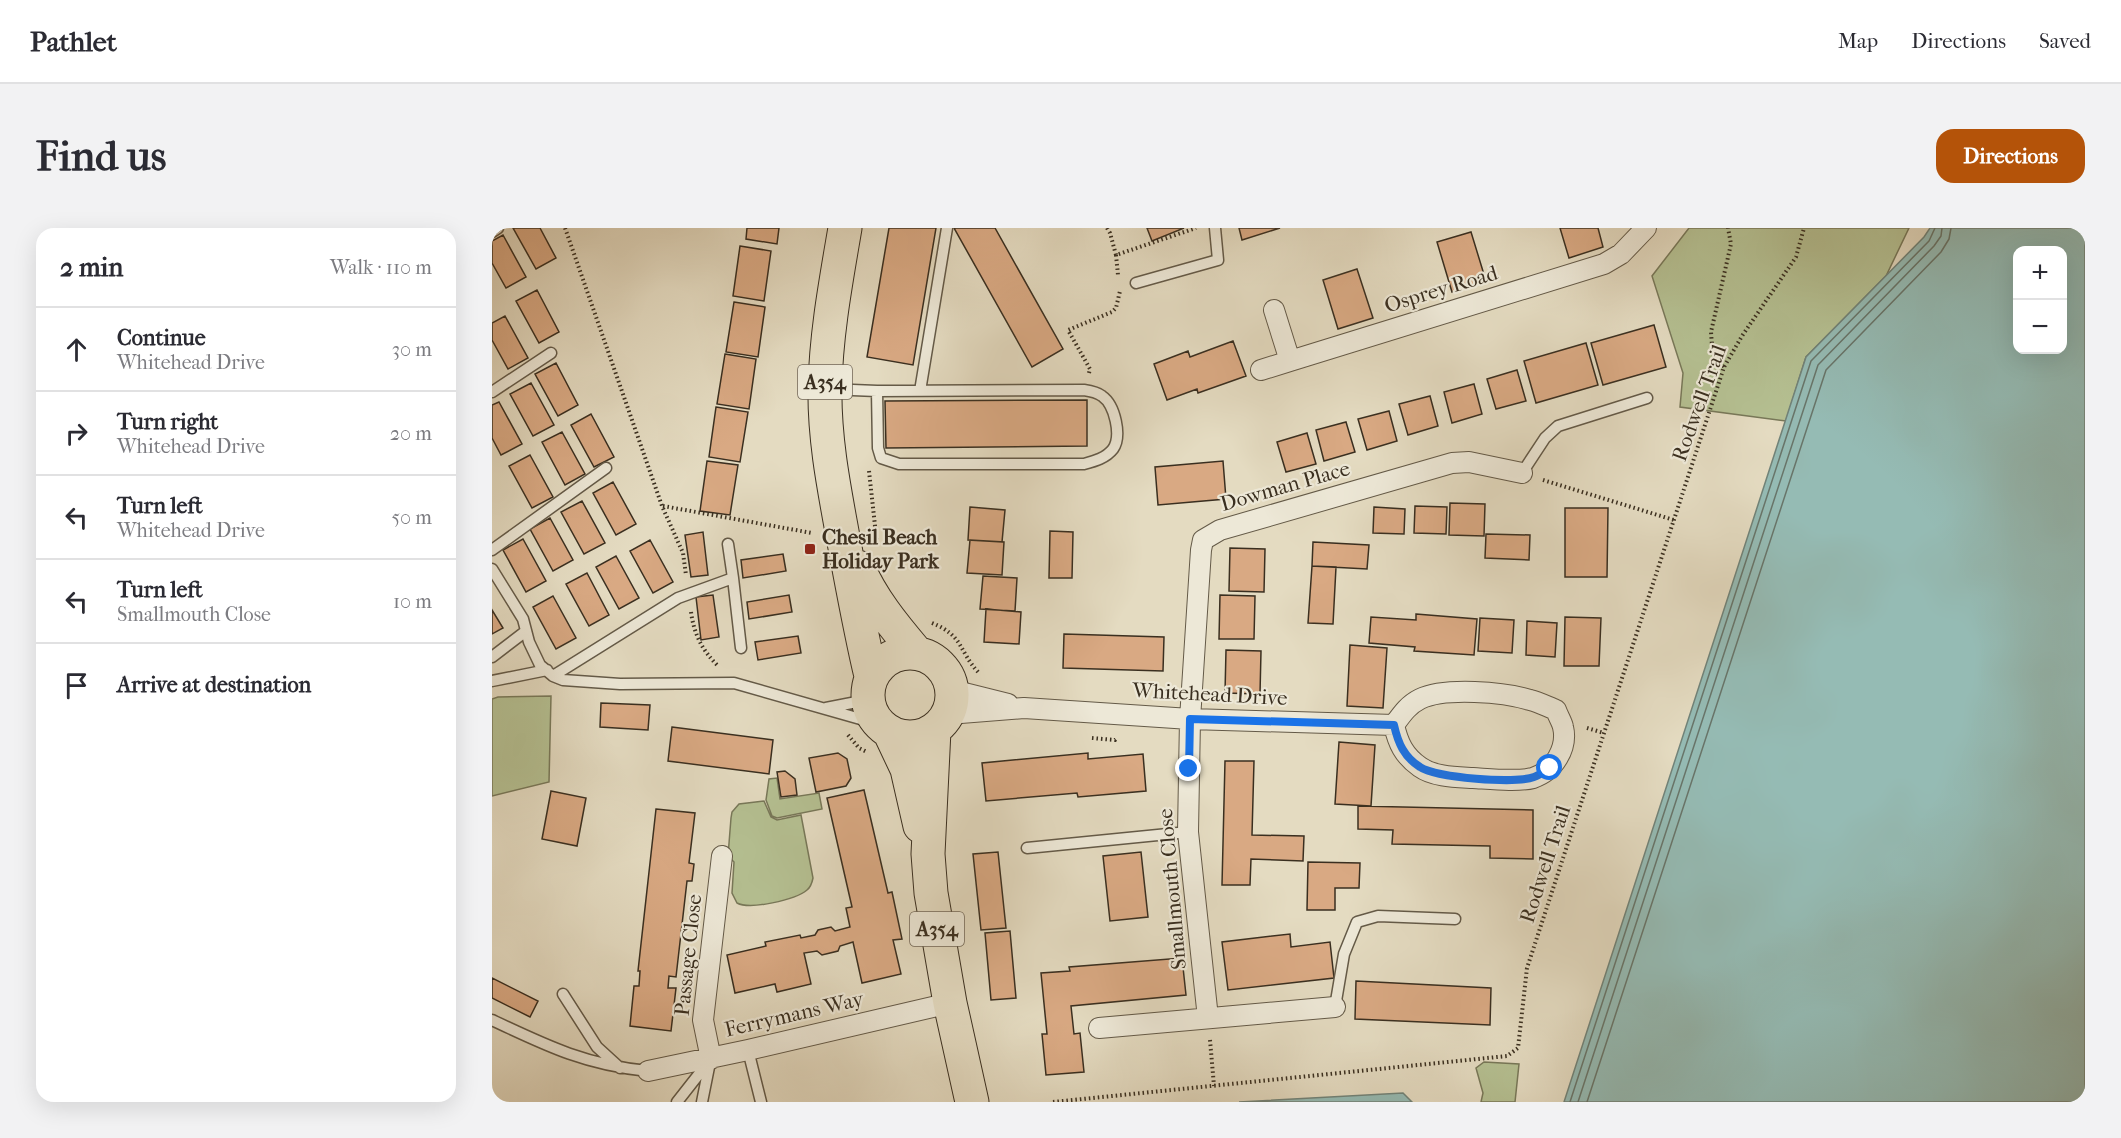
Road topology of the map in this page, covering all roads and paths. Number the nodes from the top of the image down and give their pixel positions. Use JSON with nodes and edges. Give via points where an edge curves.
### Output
{"nodes":[{"id":1,"x":498,"y":228,"type":"edge"},
{"id":2,"x":565,"y":228,"type":"edge"},
{"id":3,"x":845,"y":228,"type":"edge"},
{"id":4,"x":947,"y":228,"type":"edge"},
{"id":5,"x":1107,"y":228,"type":"edge"},
{"id":6,"x":1196,"y":228,"type":"edge"},
{"id":7,"x":1215,"y":228,"type":"edge"},
{"id":8,"x":1646,"y":228,"type":"edge"},
{"id":9,"x":1728,"y":228,"type":"edge"},
{"id":10,"x":1804,"y":228,"type":"edge"},
{"id":11,"x":492,"y":232,"type":"edge"},
{"id":12,"x":1116,"y":255,"type":"junction"},
{"id":13,"x":1119,"y":277,"type":"dead end"},
{"id":14,"x":1136,"y":283,"type":"dead end"},
{"id":15,"x":1120,"y":288,"type":"dead end"},
{"id":16,"x":1274,"y":310,"type":"dead end"},
{"id":17,"x":551,"y":353,"type":"dead end"},
{"id":18,"x":1290,"y":361,"type":"junction"},
{"id":19,"x":1724,"y":367,"type":"junction"},
{"id":20,"x":1261,"y":370,"type":"dead end"},
{"id":21,"x":825,"y":389,"type":"junction"},
{"id":22,"x":1084,"y":390,"type":"junction"},
{"id":23,"x":877,"y":391,"type":"junction"},
{"id":24,"x":920,"y":391,"type":"junction"},
{"id":25,"x":492,"y":392,"type":"edge"},
{"id":26,"x":1647,"y":398,"type":"dead end"},
{"id":27,"x":606,"y":468,"type":"dead end"},
{"id":28,"x":869,"y":469,"type":"dead end"},
{"id":29,"x":1522,"y":473,"type":"junction"},
{"id":30,"x":662,"y":506,"type":"junction"},
{"id":31,"x":1674,"y":520,"type":"junction"},
{"id":32,"x":843,"y":535,"type":"junction"},
{"id":33,"x":728,"y":544,"type":"dead end"},
{"id":34,"x":878,"y":547,"type":"dead end"},
{"id":35,"x":492,"y":550,"type":"edge"},
{"id":36,"x":492,"y":568,"type":"edge"},
{"id":37,"x":733,"y":578,"type":"junction"},
{"id":38,"x":688,"y":594,"type":"junction"},
{"id":39,"x":924,"y":620,"type":"dead end"},
{"id":40,"x":526,"y":631,"type":"junction"},
{"id":41,"x":741,"y":648,"type":"dead end"},
{"id":42,"x":916,"y":652,"type":"junction"},
{"id":43,"x":492,"y":657,"type":"edge"},
{"id":44,"x":550,"y":673,"type":"junction"},
{"id":45,"x":982,"y":676,"type":"dead end"},
{"id":46,"x":492,"y":681,"type":"edge"},
{"id":47,"x":734,"y":683,"type":"junction"},
{"id":48,"x":826,"y":708,"type":"junction"},
{"id":49,"x":945,"y":712,"type":"junction"},
{"id":50,"x":875,"y":717,"type":"junction"},
{"id":51,"x":1190,"y":719,"type":"junction"},
{"id":52,"x":1394,"y":725,"type":"junction"},
{"id":53,"x":1188,"y":832,"type":"junction"},
{"id":54,"x":1027,"y":848,"type":"dead end"},
{"id":55,"x":928,"y":854,"type":"junction"},
{"id":56,"x":722,"y":856,"type":"dead end"},
{"id":57,"x":1455,"y":919,"type":"dead end"},
{"id":58,"x":563,"y":994,"type":"dead end"},
{"id":59,"x":950,"y":1003,"type":"junction"},
{"id":60,"x":1335,"y":1007,"type":"joint"},
{"id":61,"x":1208,"y":1018,"type":"junction"},
{"id":62,"x":492,"y":1020,"type":"edge"},
{"id":63,"x":1099,"y":1028,"type":"dead end"},
{"id":64,"x":748,"y":1050,"type":"junction"},
{"id":65,"x":711,"y":1059,"type":"junction"},
{"id":66,"x":620,"y":1068,"type":"junction"},
{"id":67,"x":648,"y":1071,"type":"joint"},
{"id":68,"x":1214,"y":1086,"type":"junction"},
{"id":69,"x":677,"y":1102,"type":"edge"},
{"id":70,"x":702,"y":1102,"type":"edge"},
{"id":71,"x":762,"y":1102,"type":"edge"},
{"id":72,"x":972,"y":1102,"type":"edge"},
{"id":73,"x":1053,"y":1102,"type":"edge"}],
"edges":[{"from":1,"to":11,"type":"lane"},
{"from":2,"to":30,"type":"path"},
{"from":3,"to":21,"type":"highway","number":"A354","via":[[828,338]]},
{"from":4,"to":24,"type":"lane"},
{"from":5,"to":12,"type":"path"},
{"from":6,"to":12,"type":"path"},
{"from":7,"to":14,"type":"lane","via":[[1218,260]]},
{"from":8,"to":18,"type":"street","name":"Osprey Road","via":[[1621,254],[1604,264]]},
{"from":9,"to":19,"type":"path","via":[[1731,244],[1711,332],[1712,346]]},
{"from":10,"to":19,"type":"path","name":"Rodwell Trail","via":[[1796,257]]},
{"from":12,"to":13,"type":"path"},
{"from":15,"to":22,"type":"path","via":[[1112,312],[1068,330],[1089,369]]},
{"from":16,"to":18,"type":"street"},
{"from":17,"to":25,"type":"lane"},
{"from":18,"to":20,"type":"street","name":"Osprey Road"},
{"from":19,"to":31,"type":"path","name":"Rodwell Trail"},
{"from":21,"to":23,"type":"lane"},
{"from":21,"to":32,"type":"highway","number":"A354","via":[[828,445]]},
{"from":22,"to":23,"type":"lane","via":[[1103,396],[1108,403],[1117,437],[1113,448],[1098,460],[1084,464],[899,464],[881,458]]},
{"from":22,"to":24,"type":"lane"},
{"from":23,"to":24,"type":"lane"},
{"from":26,"to":29,"type":"lane","via":[[1558,426],[1545,438]]},
{"from":27,"to":35,"type":"lane"},
{"from":28,"to":34,"type":"path"},
{"from":29,"to":31,"type":"path"},
{"from":29,"to":51,"type":"street","name":"Dowman Place","via":[[1469,462],[1452,463],[1220,530],[1203,540]]},
{"from":30,"to":32,"type":"path","via":[[803,532]]},
{"from":30,"to":38,"type":"path","via":[[682,553]]},
{"from":31,"to":68,"type":"path","name":"Rodwell Trail","via":[[1527,968],[1518,1048],[1507,1056]]},
{"from":32,"to":42,"type":"highway","number":"A354","via":[[871,595]]},
{"from":32,"to":50,"type":"highway","number":"A354"},
{"from":33,"to":37,"type":"lane"},
{"from":36,"to":40,"type":"lane","via":[[523,619]]},
{"from":37,"to":38,"type":"lane"},
{"from":37,"to":41,"type":"lane"},
{"from":38,"to":44,"type":"lane"},
{"from":38,"to":47,"type":"path","via":[[694,630],[705,653]]},
{"from":39,"to":45,"type":"path","via":[[959,640]]},
{"from":40,"to":43,"type":"lane"},
{"from":40,"to":44,"type":"lane","via":[[540,665]]},
{"from":42,"to":49,"type":"highway","number":"A354","via":[[936,662],[950,679]]},
{"from":42,"to":50,"type":"highway","via":[[891,657],[880,665]]},
{"from":44,"to":46,"type":"lane"},
{"from":44,"to":47,"type":"lane","via":[[563,680],[620,684]]},
{"from":47,"to":48,"type":"lane"},
{"from":48,"to":50,"type":"lane"},
{"from":48,"to":50,"type":"lane"},
{"from":48,"to":50,"type":"path","via":[[859,748]]},
{"from":49,"to":50,"type":"highway","via":[[924,736],[912,738],[901,737]]},
{"from":49,"to":51,"type":"street","name":"Whitehead Drive","via":[[1024,708]]},
{"from":49,"to":55,"type":"highway","number":"A354"},
{"from":50,"to":55,"type":"highway","number":"A354","via":[[906,768]]},
{"from":51,"to":52,"type":"street","name":"Whitehead Drive"},
{"from":51,"to":53,"type":"street","name":"Smallmouth Close"},
{"from":52,"to":52,"type":"street","via":[[1405,709],[1422,698],[1448,693],[1490,693],[1531,700],[1556,710],[1563,729],[1562,752],[1550,768],[1533,778],[1487,779],[1433,773],[1420,768],[1406,755]]},
{"from":53,"to":54,"type":"lane"},
{"from":53,"to":61,"type":"street","name":"Smallmouth Close"},
{"from":55,"to":59,"type":"highway","number":"A354"},
{"from":56,"to":65,"type":"street","name":"Passage Close","via":[[703,1020]]},
{"from":57,"to":60,"type":"lane","via":[[1378,916],[1357,922],[1344,954]]},
{"from":58,"to":66,"type":"lane","via":[[597,1047]]},
{"from":59,"to":64,"type":"street","name":"Ferrymans Way"},
{"from":59,"to":72,"type":"highway","number":"A354"},
{"from":60,"to":61,"type":"street"},
{"from":61,"to":63,"type":"street"},
{"from":61,"to":68,"type":"path"},
{"from":62,"to":66,"type":"lane","via":[[559,1051]]},
{"from":64,"to":65,"type":"street","name":"Ferrymans Way"},
{"from":64,"to":71,"type":"lane"},
{"from":65,"to":67,"type":"street","name":"Ferrymans Way"},
{"from":65,"to":69,"type":"lane"},
{"from":65,"to":70,"type":"lane"},
{"from":66,"to":67,"type":"lane"},
{"from":68,"to":73,"type":"path","name":"Rodwell Trail"}]}
